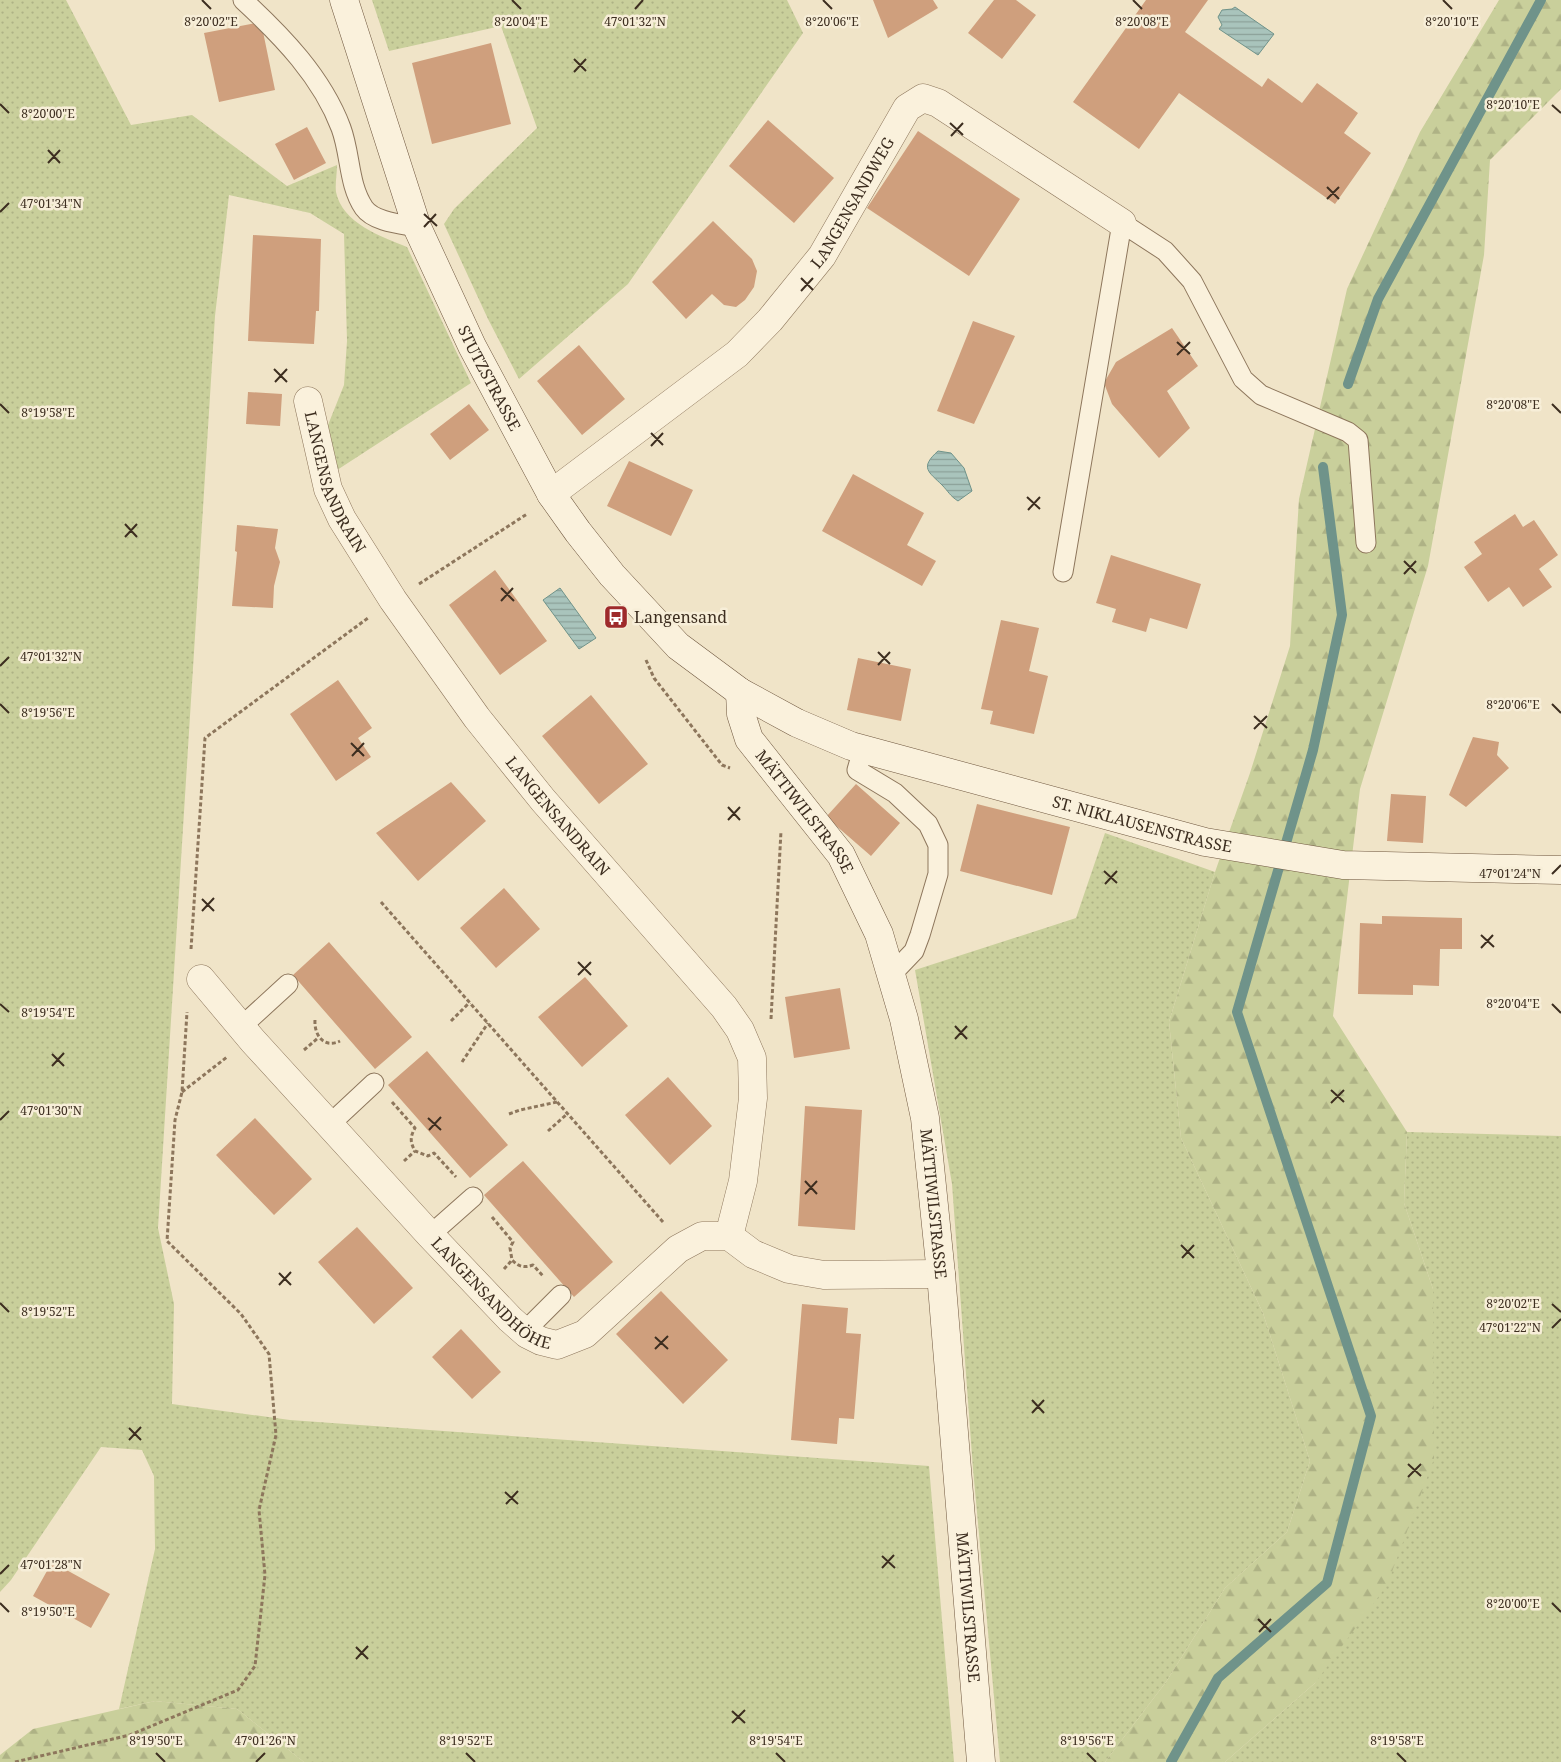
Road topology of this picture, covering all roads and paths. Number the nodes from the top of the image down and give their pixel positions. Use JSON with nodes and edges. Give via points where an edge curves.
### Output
{"nodes":[{"id":1,"x":243,"y":0,"type":"edge"},
{"id":2,"x":344,"y":0,"type":"edge"},
{"id":3,"x":1122,"y":223,"type":"junction"},
{"id":4,"x":417,"y":227,"type":"junction"},
{"id":5,"x":308,"y":401,"type":"dead end"},
{"id":6,"x":551,"y":494,"type":"junction"},
{"id":7,"x":1366,"y":544,"type":"dead end"},
{"id":8,"x":1063,"y":572,"type":"dead end"},
{"id":9,"x":642,"y":652,"type":"dead end"},
{"id":10,"x":740,"y":692,"type":"junction"},
{"id":11,"x":205,"y":738,"type":"dead end"},
{"id":12,"x":863,"y":749,"type":"junction"},
{"id":13,"x":738,"y":770,"type":"dead end"},
{"id":14,"x":780,"y":827,"type":"dead end"},
{"id":15,"x":1561,"y":870,"type":"edge"},
{"id":16,"x":381,"y":902,"type":"dead end"},
{"id":17,"x":196,"y":967,"type":"joint"},
{"id":18,"x":892,"y":974,"type":"junction"},
{"id":19,"x":288,"y":984,"type":"dead end"},
{"id":20,"x":470,"y":1002,"type":"junction"},
{"id":21,"x":188,"y":1004,"type":"dead end"},
{"id":22,"x":315,"y":1020,"type":"dead end"},
{"id":23,"x":770,"y":1020,"type":"dead end"},
{"id":24,"x":451,"y":1021,"type":"dead end"},
{"id":25,"x":488,"y":1023,"type":"junction"},
{"id":26,"x":247,"y":1034,"type":"junction"},
{"id":27,"x":340,"y":1041,"type":"dead end"},
{"id":28,"x":462,"y":1062,"type":"dead end"},
{"id":29,"x":374,"y":1083,"type":"dead end"},
{"id":30,"x":182,"y":1092,"type":"junction"},
{"id":31,"x":557,"y":1102,"type":"junction"},
{"id":32,"x":509,"y":1114,"type":"dead end"},
{"id":33,"x":568,"y":1114,"type":"junction"},
{"id":34,"x":329,"y":1125,"type":"junction"},
{"id":35,"x":548,"y":1131,"type":"dead end"},
{"id":36,"x":473,"y":1197,"type":"dead end"},
{"id":37,"x":665,"y":1225,"type":"dead end"},
{"id":38,"x":430,"y":1236,"type":"junction"},
{"id":39,"x":729,"y":1236,"type":"junction"},
{"id":40,"x":941,"y":1274,"type":"junction"},
{"id":41,"x":561,"y":1295,"type":"dead end"},
{"id":42,"x":524,"y":1332,"type":"junction"},
{"id":43,"x":15,"y":1762,"type":"edge"},
{"id":44,"x":980,"y":1762,"type":"edge"}],
"edges":[{"from":1,"to":4,"type":"lane","via":[[283,38],[320,88],[341,129],[352,183],[365,210],[384,220]]},
{"from":2,"to":4,"type":"street","name":"STUTZSTRASSE"},
{"from":3,"to":6,"type":"street","name":"LANGENSANDWEG","via":[[938,103],[923,98],[907,108],[822,256],[770,320],[737,354]]},
{"from":3,"to":7,"type":"lane","via":[[1165,251],[1192,281],[1242,379],[1261,395],[1348,432],[1358,440]]},
{"from":3,"to":8,"type":"lane"},
{"from":4,"to":6,"type":"street","name":"STUTZSTRASSE","via":[[472,346]]},
{"from":5,"to":39,"type":"street","name":"LANGENSANDRAIN","via":[[328,489],[342,520],[393,600],[477,718],[543,800],[724,1007],[740,1030],[752,1058],[752,1098],[743,1181]]},
{"from":6,"to":10,"type":"street","name":"STUTZSTRASSE","via":[[644,612],[678,646]]},
{"from":9,"to":13,"type":"path","via":[[654,678],[722,765]]},
{"from":10,"to":12,"type":"street","name":"ST. NIKLAUSENSTRASSE","via":[[797,723]]},
{"from":10,"to":18,"type":"street","name":"MÄTTIWILSTRASSE","via":[[741,714],[749,739],[841,856],[879,934]]},
{"from":11,"to":17,"type":"path"},
{"from":12,"to":15,"type":"street","name":"ST. NIKLAUSENSTRASSE","via":[[1204,842],[1343,865]]},
{"from":12,"to":18,"type":"lane","via":[[857,770],[895,793],[928,824],[938,845],[938,874],[920,935],[914,951]]},
{"from":14,"to":23,"type":"path"},
{"from":16,"to":20,"type":"path"},
{"from":17,"to":26,"type":"street","name":"LANGENSANDHÖHE"},
{"from":18,"to":40,"type":"street","name":"MÄTTIWILSTRASSE","via":[[925,1118]]},
{"from":19,"to":26,"type":"lane"},
{"from":20,"to":24,"type":"path"},
{"from":20,"to":25,"type":"path"},
{"from":21,"to":30,"type":"path"},
{"from":22,"to":27,"type":"path","via":[[314,1029],[318,1037],[326,1042]]},
{"from":25,"to":28,"type":"path"},
{"from":25,"to":31,"type":"path"},
{"from":26,"to":30,"type":"path","via":[[220,1062]]},
{"from":26,"to":34,"type":"street","name":"LANGENSANDHÖHE"},
{"from":29,"to":34,"type":"lane"},
{"from":30,"to":43,"type":"path","via":[[175,1120],[168,1241],[241,1314],[269,1354],[276,1435],[258,1510],[266,1575],[255,1666],[238,1690],[130,1735]]},
{"from":31,"to":32,"type":"path"},
{"from":31,"to":33,"type":"path"},
{"from":33,"to":35,"type":"path"},
{"from":33,"to":37,"type":"path"},
{"from":34,"to":38,"type":"street","name":"LANGENSANDHÖHE"},
{"from":36,"to":38,"type":"lane"},
{"from":38,"to":42,"type":"street","name":"LANGENSANDHÖHE"},
{"from":39,"to":40,"type":"street","via":[[753,1254],[789,1269],[824,1275]]},
{"from":39,"to":42,"type":"street","name":"LANGENSANDHÖHE","via":[[702,1236],[678,1249],[585,1334],[556,1345]]},
{"from":40,"to":44,"type":"street","name":"MÄTTIWILSTRASSE"},
{"from":41,"to":42,"type":"lane"}]}
